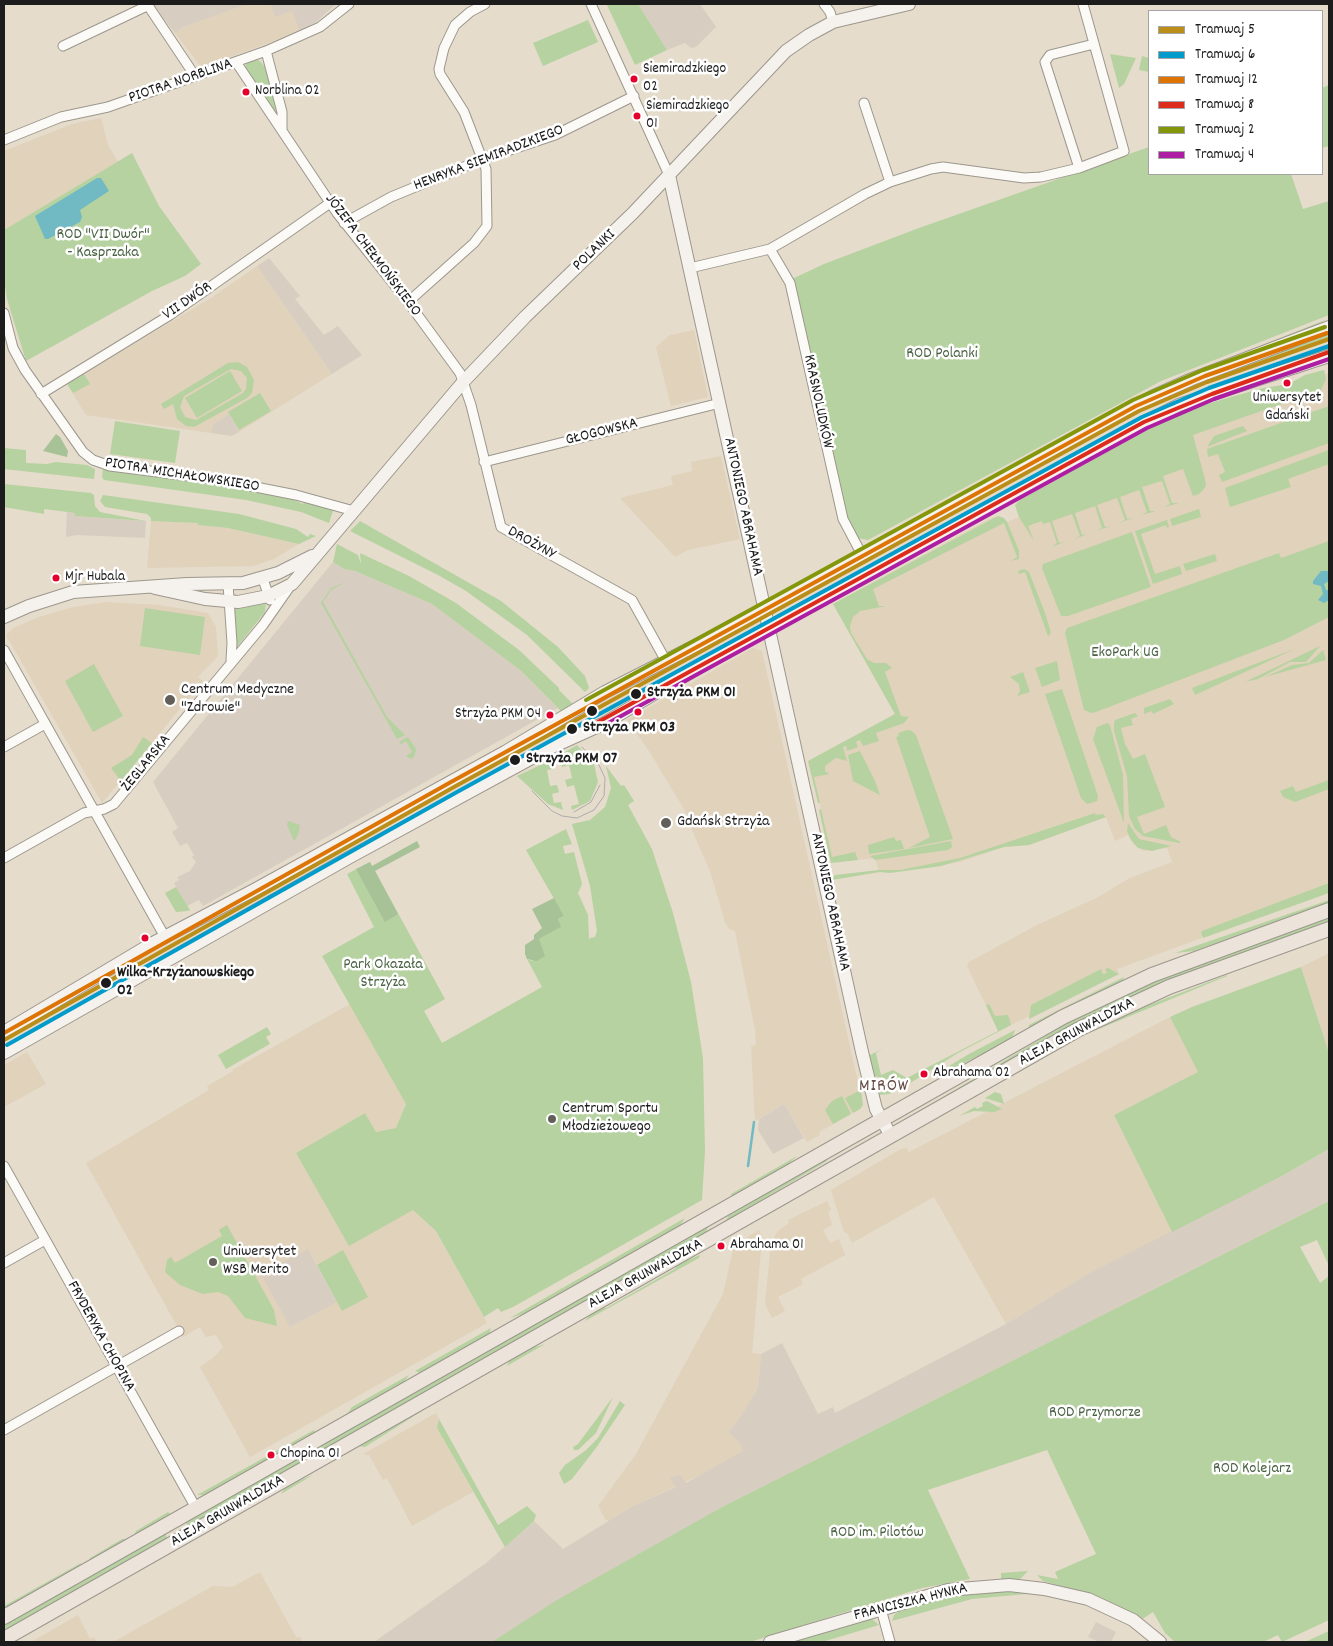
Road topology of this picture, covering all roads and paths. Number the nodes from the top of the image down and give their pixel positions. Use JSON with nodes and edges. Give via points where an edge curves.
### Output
{"nodes":[{"id":1,"x":349,"y":4,"type":"edge"},
{"id":2,"x":485,"y":4,"type":"edge"},
{"id":3,"x":591,"y":4,"type":"edge"},
{"id":4,"x":824,"y":4,"type":"edge"},
{"id":5,"x":909,"y":4,"type":"edge"},
{"id":6,"x":1083,"y":4,"type":"edge"},
{"id":7,"x":148,"y":5,"type":"edge"},
{"id":8,"x":833,"y":22,"type":"junction"},
{"id":9,"x":1094,"y":44,"type":"junction"},
{"id":10,"x":63,"y":46,"type":"dead end"},
{"id":11,"x":266,"y":51,"type":"junction"},
{"id":12,"x":236,"y":62,"type":"junction"},
{"id":13,"x":195,"y":76,"type":"junction"},
{"id":14,"x":634,"y":96,"type":"junction"},
{"id":15,"x":864,"y":103,"type":"dead end"},
{"id":16,"x":282,"y":129,"type":"junction"},
{"id":17,"x":4,"y":140,"type":"edge"},
{"id":18,"x":483,"y":159,"type":"junction"},
{"id":19,"x":1079,"y":168,"type":"junction"},
{"id":20,"x":670,"y":175,"type":"junction"},
{"id":21,"x":890,"y":182,"type":"junction"},
{"id":22,"x":330,"y":203,"type":"junction"},
{"id":23,"x":344,"y":222,"type":"junction"},
{"id":24,"x":770,"y":249,"type":"junction"},
{"id":25,"x":690,"y":268,"type":"junction"},
{"id":26,"x":408,"y":302,"type":"junction"},
{"id":27,"x":4,"y":313,"type":"edge"},
{"id":28,"x":1329,"y":327,"type":"edge"},
{"id":29,"x":1329,"y":356,"type":"edge"},
{"id":30,"x":464,"y":381,"type":"junction"},
{"id":31,"x":40,"y":394,"type":"junction"},
{"id":32,"x":720,"y":403,"type":"junction"},
{"id":33,"x":484,"y":462,"type":"junction"},
{"id":34,"x":354,"y":511,"type":"junction"},
{"id":35,"x":318,"y":553,"type":"junction"},
{"id":36,"x":862,"y":556,"type":"junction"},
{"id":37,"x":263,"y":579,"type":"junction"},
{"id":38,"x":228,"y":584,"type":"junction"},
{"id":39,"x":292,"y":584,"type":"junction"},
{"id":40,"x":155,"y":588,"type":"junction"},
{"id":41,"x":268,"y":596,"type":"junction"},
{"id":42,"x":228,"y":602,"type":"junction"},
{"id":43,"x":273,"y":610,"type":"junction"},
{"id":44,"x":766,"y":610,"type":"junction"},
{"id":45,"x":4,"y":617,"type":"edge"},
{"id":46,"x":769,"y":627,"type":"junction"},
{"id":47,"x":4,"y":650,"type":"edge"},
{"id":48,"x":231,"y":660,"type":"junction"},
{"id":49,"x":666,"y":661,"type":"junction"},
{"id":50,"x":45,"y":724,"type":"junction"},
{"id":51,"x":4,"y":747,"type":"edge"},
{"id":52,"x":94,"y":811,"type":"junction"},
{"id":53,"x":4,"y":858,"type":"edge"},
{"id":54,"x":254,"y":890,"type":"junction"},
{"id":55,"x":263,"y":907,"type":"junction"},
{"id":56,"x":1329,"y":910,"type":"edge"},
{"id":57,"x":1329,"y":929,"type":"edge"},
{"id":58,"x":165,"y":937,"type":"junction"},
{"id":59,"x":4,"y":1032,"type":"edge"},
{"id":60,"x":4,"y":1053,"type":"edge"},
{"id":61,"x":881,"y":1120,"type":"junction"},
{"id":62,"x":890,"y":1136,"type":"junction"},
{"id":63,"x":829,"y":1150,"type":"junction"},
{"id":64,"x":4,"y":1166,"type":"edge"},
{"id":65,"x":838,"y":1166,"type":"junction"},
{"id":66,"x":45,"y":1240,"type":"junction"},
{"id":67,"x":4,"y":1263,"type":"edge"},
{"id":68,"x":179,"y":1331,"type":"dead end"},
{"id":69,"x":116,"y":1367,"type":"junction"},
{"id":70,"x":4,"y":1430,"type":"edge"},
{"id":71,"x":196,"y":1508,"type":"junction"},
{"id":72,"x":881,"y":1609,"type":"junction"},
{"id":73,"x":4,"y":1617,"type":"edge"},
{"id":74,"x":4,"y":1639,"type":"edge"},
{"id":75,"x":770,"y":1642,"type":"edge"},
{"id":76,"x":890,"y":1642,"type":"edge"},
{"id":77,"x":1160,"y":1642,"type":"edge"}],
"edges":[{"from":1,"to":11,"type":"street","name":"PIOTRA NORBLINA","via":[[320,27]]},
{"from":2,"to":18,"type":"street","via":[[454,25],[439,69],[464,112]]},
{"from":3,"to":14,"type":"street","name":"ANTONIEGO ABRAHAMA"},
{"from":4,"to":8,"type":"street"},
{"from":5,"to":8,"type":"street","name":"POLANKI"},
{"from":6,"to":9,"type":"street"},
{"from":7,"to":10,"type":"street"},
{"from":7,"to":13,"type":"street"},
{"from":8,"to":20,"type":"street","name":"POLANKI","via":[[809,34],[786,52]]},
{"from":9,"to":19,"type":"street","via":[[1124,151]]},
{"from":9,"to":19,"type":"street","via":[[1050,55],[1045,62]]},
{"from":11,"to":12,"type":"street","name":"PIOTRA NORBLINA"},
{"from":11,"to":16,"type":"street","name":"JÓZEFA CHEŁMOŃSKIEGO","via":[[282,112]]},
{"from":12,"to":13,"type":"street","name":"PIOTRA NORBLINA"},
{"from":12,"to":16,"type":"street","name":"JÓZEFA CHEŁMOŃSKIEGO","via":[[271,118]]},
{"from":13,"to":17,"type":"street","name":"PIOTRA NORBLINA","via":[[108,107],[61,117]]},
{"from":14,"to":18,"type":"street","name":"HENRYKA SIEMIRADZKIEGO","via":[[556,135]]},
{"from":14,"to":20,"type":"street","name":"ANTONIEGO ABRAHAMA"},
{"from":15,"to":21,"type":"street"},
{"from":16,"to":22,"type":"street","name":"JÓZEFA CHEŁMOŃSKIEGO"},
{"from":18,"to":23,"type":"street","name":"HENRYKA SIEMIRADZKIEGO","via":[[391,197]]},
{"from":18,"to":26,"type":"street","via":[[488,220],[484,232]]},
{"from":19,"to":21,"type":"street","via":[[1034,178],[938,168]]},
{"from":20,"to":25,"type":"street","name":"ANTONIEGO ABRAHAMA"},
{"from":20,"to":30,"type":"street","name":"POLANKI"},
{"from":21,"to":24,"type":"street"},
{"from":22,"to":23,"type":"street","name":"JÓZEFA CHEŁMOŃSKIEGO"},
{"from":22,"to":31,"type":"street","name":"VII DWÓR","via":[[170,315]]},
{"from":23,"to":26,"type":"street","name":"JÓZEFA CHEŁMOŃSKIEGO"},
{"from":24,"to":25,"type":"street"},
{"from":24,"to":36,"type":"street","name":"KRASNOLUDKÓW","via":[[790,283],[843,518]]},
{"from":25,"to":32,"type":"street","name":"ANTONIEGO ABRAHAMA"},
{"from":26,"to":30,"type":"street","name":"JÓZEFA CHEŁMOŃSKIEGO"},
{"from":27,"to":31,"type":"street","name":"PIOTRA MICHAŁOWSKIEGO","via":[[13,348]]},
{"from":28,"to":36,"type":"street","via":[[1154,396]]},
{"from":29,"to":46,"type":"street","via":[[1179,405]]},
{"from":30,"to":33,"type":"street","name":"DROŻYNY"},
{"from":30,"to":34,"type":"street","name":"POLANKI"},
{"from":31,"to":34,"type":"street","name":"PIOTRA MICHAŁOWSKIEGO","via":[[88,457],[101,464],[220,480],[296,495]]},
{"from":32,"to":33,"type":"street","name":"GŁOGOWSKA"},
{"from":32,"to":44,"type":"street","name":"ANTONIEGO ABRAHAMA"},
{"from":33,"to":49,"type":"street","name":"DROŻYNY","via":[[500,527],[632,600]]},
{"from":34,"to":35,"type":"street","name":"POLANKI"},
{"from":35,"to":37,"type":"street"},
{"from":35,"to":39,"type":"street","name":"POLANKI"},
{"from":36,"to":44,"type":"street"},
{"from":37,"to":38,"type":"street"},
{"from":37,"to":41,"type":"street"},
{"from":38,"to":40,"type":"street"},
{"from":38,"to":42,"type":"street"},
{"from":39,"to":41,"type":"street"},
{"from":39,"to":43,"type":"street","name":"ŻEGLARSKA"},
{"from":40,"to":42,"type":"street"},
{"from":40,"to":45,"type":"street","via":[[73,592]]},
{"from":41,"to":42,"type":"street"},
{"from":41,"to":43,"type":"street"},
{"from":42,"to":48,"type":"street"},
{"from":43,"to":48,"type":"street","name":"ŻEGLARSKA"},
{"from":44,"to":46,"type":"street","name":"ANTONIEGO ABRAHAMA"},
{"from":44,"to":49,"type":"street"},
{"from":46,"to":55,"type":"street","via":[[603,724],[552,746]]},
{"from":46,"to":61,"type":"street","name":"ANTONIEGO ABRAHAMA","via":[[862,1052]]},
{"from":47,"to":50,"type":"street"},
{"from":48,"to":52,"type":"street","name":"ŻEGLARSKA","via":[[114,804]]},
{"from":49,"to":54,"type":"street","via":[[605,692],[505,752]]},
{"from":50,"to":51,"type":"street"},
{"from":50,"to":52,"type":"street"},
{"from":52,"to":53,"type":"street","name":"ŻEGLARSKA","via":[[84,813]]},
{"from":52,"to":58,"type":"street"},
{"from":54,"to":55,"type":"street"},
{"from":54,"to":58,"type":"street"},
{"from":55,"to":60,"type":"street"},
{"from":56,"to":61,"type":"main road","name":"ALEJA GRUNWALDZKA","via":[[1118,989]]},
{"from":57,"to":62,"type":"main road","name":"ALEJA GRUNWALDZKA","via":[[1128,1005],[1079,1029]]},
{"from":58,"to":59,"type":"street"},
{"from":61,"to":62,"type":"street","name":"ANTONIEGO ABRAHAMA"},
{"from":61,"to":63,"type":"main road","name":"ALEJA GRUNWALDZKA"},
{"from":62,"to":65,"type":"main road","name":"ALEJA GRUNWALDZKA"},
{"from":63,"to":65,"type":"main road"},
{"from":63,"to":71,"type":"main road","name":"ALEJA GRUNWALDZKA"},
{"from":64,"to":66,"type":"street","name":"FRYDERYKA CHOPINA"},
{"from":65,"to":74,"type":"main road","name":"ALEJA GRUNWALDZKA"},
{"from":66,"to":67,"type":"street"},
{"from":66,"to":69,"type":"street","name":"FRYDERYKA CHOPINA"},
{"from":68,"to":69,"type":"street"},
{"from":69,"to":70,"type":"street"},
{"from":69,"to":71,"type":"street","name":"FRYDERYKA CHOPINA"},
{"from":71,"to":73,"type":"main road","name":"ALEJA GRUNWALDZKA"},
{"from":72,"to":75,"type":"street","name":"FRANCISZKA HYNKA"},
{"from":72,"to":76,"type":"street"},
{"from":72,"to":77,"type":"street","name":"FRANCISZKA HYNKA","via":[[956,1589],[1008,1584],[1032,1586],[1107,1606]]}]}
